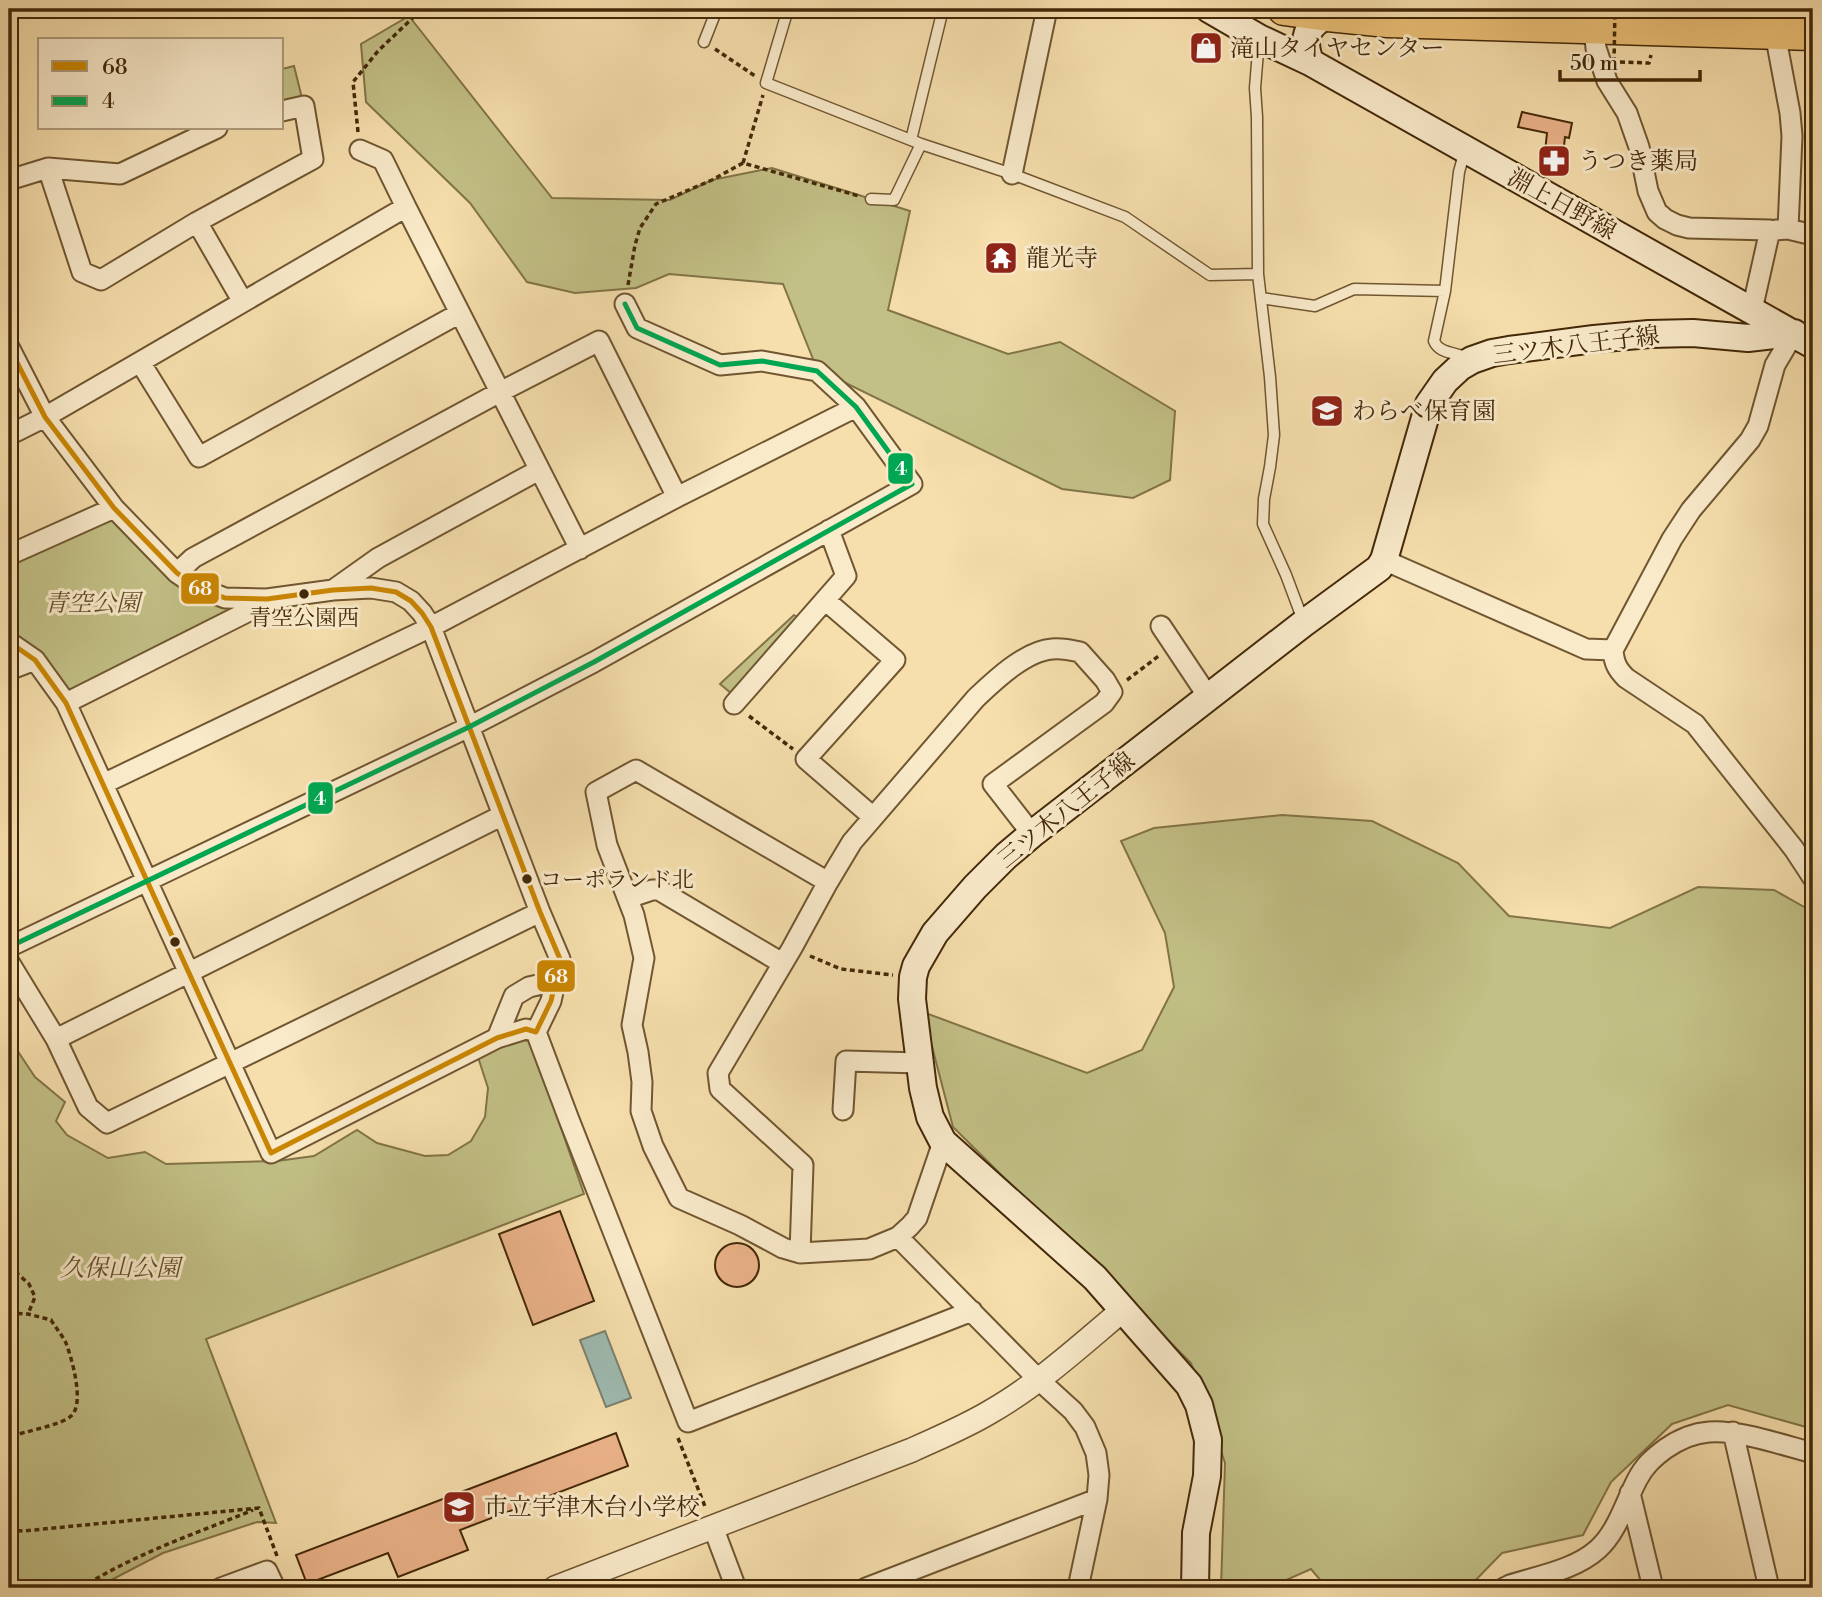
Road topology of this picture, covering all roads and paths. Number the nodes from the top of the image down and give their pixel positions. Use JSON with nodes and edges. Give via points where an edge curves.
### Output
{"nodes":[{"id":1,"x":422,"y":9,"type":"edge"},
{"id":2,"x":717,"y":9,"type":"edge"},
{"id":3,"x":788,"y":9,"type":"edge"},
{"id":4,"x":943,"y":9,"type":"edge"},
{"id":5,"x":1047,"y":9,"type":"edge"},
{"id":6,"x":1209,"y":9,"type":"edge"},
{"id":7,"x":1272,"y":9,"type":"edge"},
{"id":8,"x":1284,"y":9,"type":"edge"},
{"id":9,"x":1464,"y":9,"type":"edge"},
{"id":10,"x":1328,"y":15,"type":"junction"},
{"id":11,"x":1604,"y":18,"type":"edge"},
{"id":12,"x":1523,"y":25,"type":"junction"},
{"id":13,"x":1774,"y":33,"type":"junction"},
{"id":14,"x":1813,"y":34,"type":"edge"},
{"id":15,"x":1259,"y":38,"type":"junction"},
{"id":16,"x":704,"y":42,"type":"joint"},
{"id":17,"x":1651,"y":55,"type":"dead end"},
{"id":18,"x":1310,"y":62,"type":"junction"},
{"id":19,"x":766,"y":83,"type":"junction"},
{"id":20,"x":284,"y":111,"type":"edge"},
{"id":21,"x":213,"y":130,"type":"edge"},
{"id":22,"x":916,"y":142,"type":"junction"},
{"id":23,"x":360,"y":150,"type":"joint"},
{"id":24,"x":1465,"y":150,"type":"junction"},
{"id":25,"x":743,"y":163,"type":"junction"},
{"id":26,"x":48,"y":168,"type":"junction"},
{"id":27,"x":1012,"y":174,"type":"junction"},
{"id":28,"x":9,"y":180,"type":"edge"},
{"id":29,"x":871,"y":199,"type":"joint"},
{"id":30,"x":406,"y":207,"type":"junction"},
{"id":31,"x":197,"y":222,"type":"junction"},
{"id":32,"x":1779,"y":230,"type":"junction"},
{"id":33,"x":1813,"y":235,"type":"edge"},
{"id":34,"x":1258,"y":275,"type":"junction"},
{"id":35,"x":1445,"y":291,"type":"junction"},
{"id":36,"x":1261,"y":299,"type":"junction"},
{"id":37,"x":243,"y":302,"type":"junction"},
{"id":38,"x":625,"y":304,"type":"joint"},
{"id":39,"x":1752,"y":310,"type":"junction"},
{"id":40,"x":460,"y":313,"type":"junction"},
{"id":41,"x":1803,"y":339,"type":"edge"},
{"id":42,"x":9,"y":347,"type":"edge"},
{"id":43,"x":1472,"y":360,"type":"junction"},
{"id":44,"x":140,"y":362,"type":"junction"},
{"id":45,"x":500,"y":393,"type":"junction"},
{"id":46,"x":856,"y":407,"type":"junction"},
{"id":47,"x":45,"y":417,"type":"junction"},
{"id":48,"x":9,"y":435,"type":"edge"},
{"id":49,"x":539,"y":470,"type":"junction"},
{"id":50,"x":677,"y":497,"type":"junction"},
{"id":51,"x":114,"y":508,"type":"junction"},
{"id":52,"x":829,"y":530,"type":"junction"},
{"id":53,"x":580,"y":549,"type":"junction"},
{"id":54,"x":9,"y":555,"type":"edge"},
{"id":55,"x":1384,"y":560,"type":"junction"},
{"id":56,"x":177,"y":573,"type":"junction"},
{"id":57,"x":333,"y":590,"type":"junction"},
{"id":58,"x":267,"y":599,"type":"junction"},
{"id":59,"x":825,"y":600,"type":"junction"},
{"id":60,"x":1304,"y":624,"type":"junction"},
{"id":61,"x":1161,"y":626,"type":"dead end"},
{"id":62,"x":431,"y":627,"type":"junction"},
{"id":63,"x":9,"y":642,"type":"edge"},
{"id":64,"x":1174,"y":645,"type":"junction"},
{"id":65,"x":1613,"y":650,"type":"junction"},
{"id":66,"x":35,"y":660,"type":"junction"},
{"id":67,"x":9,"y":670,"type":"edge"},
{"id":68,"x":1112,"y":692,"type":"junction"},
{"id":69,"x":1209,"y":698,"type":"junction"},
{"id":70,"x":66,"y":703,"type":"junction"},
{"id":71,"x":734,"y":705,"type":"joint"},
{"id":72,"x":469,"y":727,"type":"junction"},
{"id":73,"x":806,"y":759,"type":"junction"},
{"id":74,"x":103,"y":784,"type":"junction"},
{"id":75,"x":503,"y":815,"type":"junction"},
{"id":76,"x":873,"y":817,"type":"junction"},
{"id":77,"x":1032,"y":834,"type":"junction"},
{"id":78,"x":1813,"y":878,"type":"edge"},
{"id":79,"x":146,"y":880,"type":"junction"},
{"id":80,"x":828,"y":882,"type":"junction"},
{"id":81,"x":628,"y":898,"type":"junction"},
{"id":82,"x":540,"y":912,"type":"junction"},
{"id":83,"x":9,"y":947,"type":"edge"},
{"id":84,"x":787,"y":956,"type":"junction"},
{"id":85,"x":9,"y":962,"type":"edge"},
{"id":86,"x":188,"y":972,"type":"junction"},
{"id":87,"x":555,"y":976,"type":"junction"},
{"id":88,"x":913,"y":977,"type":"junction"},
{"id":89,"x":536,"y":1032,"type":"junction"},
{"id":90,"x":497,"y":1038,"type":"junction"},
{"id":91,"x":56,"y":1039,"type":"junction"},
{"id":92,"x":230,"y":1063,"type":"junction"},
{"id":93,"x":920,"y":1063,"type":"junction"},
{"id":94,"x":843,"y":1110,"type":"dead end"},
{"id":95,"x":943,"y":1142,"type":"junction"},
{"id":96,"x":898,"y":1237,"type":"junction"},
{"id":97,"x":800,"y":1253,"type":"junction"},
{"id":98,"x":9,"y":1266,"type":"edge"},
{"id":99,"x":1124,"y":1309,"type":"junction"},
{"id":100,"x":972,"y":1311,"type":"junction"},
{"id":101,"x":9,"y":1313,"type":"edge"},
{"id":102,"x":28,"y":1314,"type":"junction"},
{"id":103,"x":1039,"y":1380,"type":"junction"},
{"id":104,"x":1733,"y":1433,"type":"junction"},
{"id":105,"x":9,"y":1437,"type":"edge"},
{"id":106,"x":1813,"y":1453,"type":"edge"},
{"id":107,"x":1630,"y":1493,"type":"junction"},
{"id":108,"x":1097,"y":1499,"type":"junction"},
{"id":109,"x":259,"y":1508,"type":"junction"},
{"id":110,"x":713,"y":1527,"type":"junction"},
{"id":111,"x":9,"y":1530,"type":"edge"},
{"id":112,"x":281,"y":1565,"type":"dead end"},
{"id":113,"x":81,"y":1588,"type":"edge"},
{"id":114,"x":221,"y":1588,"type":"edge"},
{"id":115,"x":275,"y":1588,"type":"edge"},
{"id":116,"x":555,"y":1588,"type":"edge"},
{"id":117,"x":736,"y":1588,"type":"edge"},
{"id":118,"x":866,"y":1588,"type":"edge"},
{"id":119,"x":1078,"y":1588,"type":"edge"},
{"id":120,"x":1195,"y":1588,"type":"edge"},
{"id":121,"x":1504,"y":1588,"type":"edge"},
{"id":122,"x":1653,"y":1588,"type":"edge"},
{"id":123,"x":1769,"y":1588,"type":"edge"}],
"edges":[{"from":1,"to":23,"type":"path","via":[[353,82]]},
{"from":2,"to":16,"type":"lane"},
{"from":3,"to":19,"type":"lane"},
{"from":4,"to":22,"type":"lane"},
{"from":5,"to":27,"type":"street"},
{"from":6,"to":15,"type":"main road","name":"淵上日野線"},
{"from":7,"to":18,"type":"main road","name":"淵上日野線"},
{"from":8,"to":10,"type":"highway"},
{"from":9,"to":12,"type":"highway"},
{"from":10,"to":12,"type":"highway"},
{"from":10,"to":18,"type":"main road","via":[[1307,33]]},
{"from":11,"to":12,"type":"highway"},
{"from":11,"to":13,"type":"highway"},
{"from":11,"to":17,"type":"path","bridge":true,"via":[[1614,62],[1649,63]]},
{"from":11,"to":32,"type":"street","via":[[1596,48],[1639,147],[1657,212],[1689,228]]},
{"from":13,"to":14,"type":"highway"},
{"from":13,"to":32,"type":"street","via":[[1792,136]]},
{"from":15,"to":18,"type":"main road","name":"淵上日野線"},
{"from":15,"to":34,"type":"lane","via":[[1255,89]]},
{"from":16,"to":19,"type":"path"},
{"from":18,"to":24,"type":"main road","name":"淵上日野線"},
{"from":19,"to":22,"type":"lane"},
{"from":19,"to":25,"type":"path"},
{"from":20,"to":31,"type":"street","via":[[304,106],[313,159]]},
{"from":21,"to":26,"type":"street","via":[[120,174]]},
{"from":22,"to":27,"type":"lane"},
{"from":22,"to":29,"type":"lane","via":[[894,200]]},
{"from":23,"to":30,"type":"street","via":[[383,160]]},
{"from":24,"to":35,"type":"lane"},
{"from":24,"to":39,"type":"main road","name":"淵上日野線"},
{"from":25,"to":29,"type":"path"},
{"from":25,"to":38,"type":"path","via":[[656,204],[640,228]]},
{"from":26,"to":28,"type":"street"},
{"from":26,"to":31,"type":"street","via":[[82,272],[101,280]]},
{"from":27,"to":34,"type":"lane","via":[[1125,217],[1210,275]]},
{"from":30,"to":37,"type":"street"},
{"from":30,"to":40,"type":"street"},
{"from":31,"to":37,"type":"street"},
{"from":32,"to":33,"type":"street"},
{"from":32,"to":39,"type":"street"},
{"from":34,"to":36,"type":"lane"},
{"from":35,"to":36,"type":"lane","via":[[1354,289],[1315,306]]},
{"from":35,"to":43,"type":"lane","via":[[1435,346]]},
{"from":36,"to":60,"type":"lane","via":[[1274,435],[1263,524]]},
{"from":37,"to":44,"type":"street"},
{"from":38,"to":46,"type":"street","via":[[637,328],[720,365],[762,361],[817,371]]},
{"from":39,"to":41,"type":"main road","name":"淵上日野線"},
{"from":40,"to":44,"type":"street","via":[[199,457]]},
{"from":40,"to":45,"type":"street"},
{"from":41,"to":43,"type":"main road","name":"三ツ木八王子線","via":[[1693,333],[1621,336],[1509,350]]},
{"from":41,"to":65,"type":"street","via":[[1775,365],[1758,426],[1672,539]]},
{"from":42,"to":47,"type":"street"},
{"from":43,"to":55,"type":"main road","name":"三ツ木八王子線","via":[[1445,381],[1429,404]]},
{"from":44,"to":47,"type":"street"},
{"from":45,"to":49,"type":"street"},
{"from":45,"to":50,"type":"street","via":[[599,341]]},
{"from":45,"to":56,"type":"street","via":[[193,558]]},
{"from":46,"to":50,"type":"street"},
{"from":46,"to":52,"type":"street","via":[[912,484]]},
{"from":47,"to":48,"type":"street"},
{"from":47,"to":51,"type":"street"},
{"from":49,"to":53,"type":"street"},
{"from":49,"to":57,"type":"street","via":[[377,558]]},
{"from":50,"to":53,"type":"street"},
{"from":51,"to":54,"type":"street"},
{"from":51,"to":56,"type":"street"},
{"from":52,"to":59,"type":"street","via":[[846,576]]},
{"from":52,"to":72,"type":"street"},
{"from":53,"to":62,"type":"street"},
{"from":55,"to":60,"type":"main road","name":"三ツ木八王子線"},
{"from":55,"to":65,"type":"street","via":[[1586,649]]},
{"from":56,"to":58,"type":"street","via":[[225,598]]},
{"from":57,"to":58,"type":"street"},
{"from":57,"to":62,"type":"street","via":[[396,592],[411,601]]},
{"from":58,"to":70,"type":"street"},
{"from":59,"to":71,"type":"street"},
{"from":59,"to":73,"type":"street","via":[[895,660]]},
{"from":60,"to":69,"type":"main road","name":"三ツ木八王子線"},
{"from":61,"to":64,"type":"street"},
{"from":62,"to":72,"type":"street"},
{"from":62,"to":74,"type":"street"},
{"from":63,"to":66,"type":"street"},
{"from":64,"to":68,"type":"path"},
{"from":64,"to":69,"type":"street"},
{"from":65,"to":78,"type":"street","via":[[1617,670],[1695,724]]},
{"from":66,"to":67,"type":"street"},
{"from":66,"to":70,"type":"street"},
{"from":68,"to":76,"type":"street","via":[[1080,652],[1050,649],[1033,654],[976,698]]},
{"from":68,"to":77,"type":"street","via":[[1104,703],[993,784]]},
{"from":69,"to":77,"type":"main road","name":"三ツ木八王子線"},
{"from":70,"to":74,"type":"street"},
{"from":71,"to":73,"type":"path"},
{"from":72,"to":75,"type":"street"},
{"from":72,"to":79,"type":"street"},
{"from":73,"to":76,"type":"street"},
{"from":74,"to":79,"type":"street"},
{"from":75,"to":82,"type":"street"},
{"from":75,"to":86,"type":"street"},
{"from":76,"to":80,"type":"street"},
{"from":77,"to":88,"type":"main road","name":"三ツ木八王子線","via":[[947,918],[921,954]]},
{"from":79,"to":83,"type":"street"},
{"from":79,"to":86,"type":"street"},
{"from":80,"to":81,"type":"street","via":[[636,770],[596,792],[607,845]]},
{"from":80,"to":84,"type":"street"},
{"from":81,"to":84,"type":"street","via":[[659,890]]},
{"from":81,"to":97,"type":"street","via":[[644,958],[632,1025],[642,1082],[641,1111],[653,1146],[679,1198]]},
{"from":82,"to":87,"type":"street","via":[[560,959]]},
{"from":82,"to":92,"type":"street"},
{"from":84,"to":88,"type":"path","via":[[841,970]]},
{"from":84,"to":97,"type":"street","via":[[718,1073],[720,1089],[803,1165]]},
{"from":85,"to":91,"type":"street"},
{"from":86,"to":91,"type":"street"},
{"from":86,"to":92,"type":"street"},
{"from":87,"to":89,"type":"street","via":[[551,1001]]},
{"from":87,"to":90,"type":"street","via":[[514,996]]},
{"from":88,"to":93,"type":"main road","name":"三ツ木八王子線"},
{"from":89,"to":90,"type":"street","via":[[526,1029]]},
{"from":89,"to":100,"type":"street","via":[[688,1422]]},
{"from":90,"to":92,"type":"street","via":[[271,1153]]},
{"from":91,"to":92,"type":"street","via":[[88,1107],[107,1123]]},
{"from":93,"to":94,"type":"street","via":[[846,1061]]},
{"from":93,"to":95,"type":"main road","name":"三ツ木八王子線","via":[[930,1117]]},
{"from":95,"to":96,"type":"street","via":[[917,1218]]},
{"from":95,"to":99,"type":"main road","name":"三ツ木八王子線","via":[[1049,1235]]},
{"from":96,"to":97,"type":"street","via":[[869,1249]]},
{"from":96,"to":100,"type":"street"},
{"from":98,"to":102,"type":"path","via":[[29,1284],[35,1297]]},
{"from":99,"to":103,"type":"street"},
{"from":99,"to":120,"type":"main road","name":"三ツ木八王子線","via":[[1189,1385],[1206,1425],[1208,1466],[1196,1532]]},
{"from":100,"to":103,"type":"street"},
{"from":101,"to":102,"type":"path"},
{"from":102,"to":105,"type":"path","via":[[51,1320],[65,1343],[78,1404],[71,1417]]},
{"from":103,"to":108,"type":"street","via":[[1085,1427],[1098,1464]]},
{"from":103,"to":110,"type":"street","via":[[991,1412],[912,1450]]},
{"from":104,"to":106,"type":"street"},
{"from":104,"to":107,"type":"street","via":[[1710,1432],[1668,1447],[1648,1462]]},
{"from":104,"to":123,"type":"street"},
{"from":107,"to":121,"type":"street","via":[[1613,1531],[1598,1549],[1578,1562]]},
{"from":107,"to":122,"type":"street"},
{"from":108,"to":118,"type":"street"},
{"from":108,"to":119,"type":"street"},
{"from":109,"to":111,"type":"path"},
{"from":109,"to":112,"type":"path"},
{"from":109,"to":113,"type":"path","via":[[131,1559]]},
{"from":110,"to":116,"type":"street"},
{"from":110,"to":117,"type":"street"},
{"from":114,"to":115,"type":"street","via":[[267,1571]]}]}
